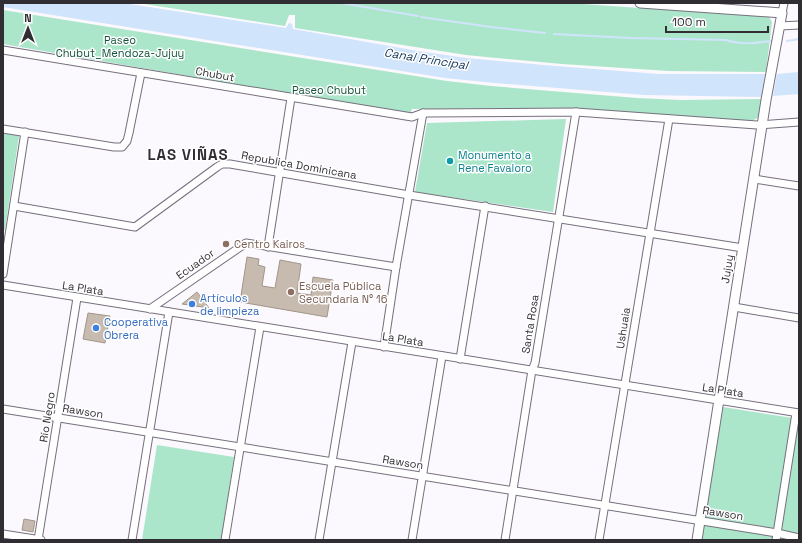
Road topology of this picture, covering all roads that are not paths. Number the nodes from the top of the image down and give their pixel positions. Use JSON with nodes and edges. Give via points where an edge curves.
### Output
{"nodes":[{"id":1,"x":640,"y":3,"type":"edge"},
{"id":2,"x":784,"y":3,"type":"edge"},
{"id":3,"x":652,"y":4,"type":"edge"},
{"id":4,"x":782,"y":13,"type":"junction"},
{"id":5,"x":799,"y":25,"type":"edge"},
{"id":6,"x":780,"y":26,"type":"junction"},
{"id":7,"x":3,"y":50,"type":"edge"},
{"id":8,"x":141,"y":72,"type":"junction"},
{"id":9,"x":291,"y":98,"type":"junction"},
{"id":10,"x":576,"y":112,"type":"junction"},
{"id":11,"x":423,"y":113,"type":"junction"},
{"id":12,"x":669,"y":119,"type":"junction"},
{"id":13,"x":799,"y":122,"type":"edge"},
{"id":14,"x":763,"y":124,"type":"junction"},
{"id":15,"x":3,"y":129,"type":"edge"},
{"id":16,"x":25,"y":132,"type":"junction"},
{"id":17,"x":280,"y":172,"type":"junction"},
{"id":18,"x":754,"y":179,"type":"junction"},
{"id":19,"x":799,"y":186,"type":"edge"},
{"id":20,"x":409,"y":195,"type":"junction"},
{"id":21,"x":14,"y":206,"type":"junction"},
{"id":22,"x":485,"y":206,"type":"junction"},
{"id":23,"x":558,"y":218,"type":"junction"},
{"id":24,"x":650,"y":233,"type":"junction"},
{"id":25,"x":6,"y":234,"type":"edge"},
{"id":26,"x":268,"y":247,"type":"junction"},
{"id":27,"x":743,"y":248,"type":"junction"},
{"id":28,"x":396,"y":267,"type":"junction"},
{"id":29,"x":3,"y":274,"type":"edge"},
{"id":30,"x":3,"y":286,"type":"edge"},
{"id":31,"x":77,"y":298,"type":"junction"},
{"id":32,"x":734,"y":307,"type":"junction"},
{"id":33,"x":150,"y":309,"type":"junction"},
{"id":34,"x":169,"y":312,"type":"junction"},
{"id":35,"x":799,"y":318,"type":"edge"},
{"id":36,"x":260,"y":327,"type":"junction"},
{"id":37,"x":352,"y":342,"type":"junction"},
{"id":38,"x":384,"y":347,"type":"junction"},
{"id":39,"x":442,"y":356,"type":"junction"},
{"id":40,"x":460,"y":359,"type":"junction"},
{"id":41,"x":532,"y":370,"type":"junction"},
{"id":42,"x":624,"y":385,"type":"junction"},
{"id":43,"x":718,"y":400,"type":"junction"},
{"id":44,"x":3,"y":409,"type":"edge"},
{"id":45,"x":798,"y":413,"type":"edge"},
{"id":46,"x":58,"y":418,"type":"junction"},
{"id":47,"x":149,"y":432,"type":"junction"},
{"id":48,"x":240,"y":446,"type":"junction"},
{"id":49,"x":331,"y":461,"type":"junction"},
{"id":50,"x":423,"y":476,"type":"junction"},
{"id":51,"x":513,"y":490,"type":"junction"},
{"id":52,"x":605,"y":505,"type":"junction"},
{"id":53,"x":700,"y":521,"type":"junction"},
{"id":54,"x":3,"y":534,"type":"edge"},
{"id":55,"x":776,"y":536,"type":"edge"},
{"id":56,"x":799,"y":538,"type":"edge"},
{"id":57,"x":38,"y":540,"type":"edge"},
{"id":58,"x":41,"y":540,"type":"edge"},
{"id":59,"x":132,"y":540,"type":"edge"},
{"id":60,"x":225,"y":540,"type":"edge"},
{"id":61,"x":318,"y":540,"type":"edge"},
{"id":62,"x":412,"y":540,"type":"edge"},
{"id":63,"x":505,"y":540,"type":"edge"},
{"id":64,"x":599,"y":540,"type":"edge"},
{"id":65,"x":697,"y":540,"type":"edge"}],
"edges":[{"from":1,"to":3,"type":"main road"},
{"from":2,"to":4,"type":"street","name":"Jujuy"},
{"from":3,"to":4,"type":"main road"},
{"from":4,"to":6,"type":"main road","name":"Jujuy"},
{"from":5,"to":6,"type":"street"},
{"from":6,"to":14,"type":"main road","name":"Jujuy"},
{"from":7,"to":8,"type":"street","name":"Chubut"},
{"from":8,"to":9,"type":"street","name":"Chubut"},
{"from":8,"to":16,"type":"street","via":[[127,141],[122,147]]},
{"from":9,"to":11,"type":"street","name":"Chubut","via":[[412,117]]},
{"from":9,"to":17,"type":"street"},
{"from":10,"to":11,"type":"street","name":"Chubut"},
{"from":10,"to":12,"type":"street","name":"Chubut"},
{"from":10,"to":23,"type":"street","name":"Santa Rosa"},
{"from":11,"to":20,"type":"street"},
{"from":12,"to":14,"type":"street","name":"Chubut"},
{"from":12,"to":24,"type":"street","name":"Ushuaia"},
{"from":13,"to":14,"type":"street","name":"Chubut"},
{"from":14,"to":18,"type":"main road","name":"Jujuy"},
{"from":15,"to":16,"type":"street"},
{"from":16,"to":21,"type":"street"},
{"from":17,"to":20,"type":"street","name":"Republica Dominicana"},
{"from":17,"to":21,"type":"street","name":"Republica Dominicana","via":[[222,164],[134,227]]},
{"from":17,"to":26,"type":"street"},
{"from":18,"to":19,"type":"street"},
{"from":18,"to":27,"type":"main road","name":"Jujuy"},
{"from":20,"to":22,"type":"street","name":"Republica Dominicana"},
{"from":20,"to":28,"type":"street"},
{"from":21,"to":25,"type":"street"},
{"from":22,"to":23,"type":"street","name":"Republica Dominicana"},
{"from":22,"to":40,"type":"street"},
{"from":23,"to":24,"type":"street","name":"Republica Dominicana"},
{"from":23,"to":41,"type":"street","name":"Santa Rosa"},
{"from":24,"to":27,"type":"street","name":"Republica Dominicana"},
{"from":24,"to":42,"type":"street","name":"Ushuaia"},
{"from":25,"to":29,"type":"street"},
{"from":26,"to":28,"type":"street","name":"Ecuador"},
{"from":26,"to":33,"type":"street","name":"Ecuador","via":[[246,243],[242,245]]},
{"from":27,"to":32,"type":"main road","name":"Jujuy"},
{"from":28,"to":38,"type":"street"},
{"from":30,"to":31,"type":"street","name":"La Plata"},
{"from":31,"to":33,"type":"street","name":"La Plata"},
{"from":31,"to":46,"type":"street","name":"Río Negro"},
{"from":32,"to":35,"type":"street"},
{"from":32,"to":43,"type":"main road","name":"Jujuy"},
{"from":33,"to":34,"type":"street","name":"La Plata"},
{"from":34,"to":36,"type":"street","name":"La Plata"},
{"from":34,"to":47,"type":"street"},
{"from":36,"to":37,"type":"street","name":"La Plata"},
{"from":36,"to":48,"type":"street"},
{"from":37,"to":38,"type":"street","name":"La Plata"},
{"from":37,"to":49,"type":"street"},
{"from":38,"to":39,"type":"street","name":"La Plata"},
{"from":39,"to":40,"type":"street","name":"La Plata"},
{"from":39,"to":50,"type":"street"},
{"from":40,"to":41,"type":"street","name":"La Plata"},
{"from":41,"to":42,"type":"street","name":"La Plata"},
{"from":41,"to":51,"type":"street","name":"Santa Rosa"},
{"from":42,"to":43,"type":"street","name":"La Plata"},
{"from":42,"to":52,"type":"street","name":"Ushuaia"},
{"from":43,"to":45,"type":"street","name":"La Plata"},
{"from":43,"to":53,"type":"main road","name":"Jujuy"},
{"from":44,"to":46,"type":"street","name":"Rawson"},
{"from":45,"to":55,"type":"street"},
{"from":46,"to":47,"type":"street","name":"Rawson"},
{"from":46,"to":57,"type":"street","name":"Río Negro"},
{"from":47,"to":48,"type":"street","name":"Rawson"},
{"from":47,"to":59,"type":"street"},
{"from":48,"to":49,"type":"street","name":"Rawson"},
{"from":48,"to":60,"type":"street"},
{"from":49,"to":50,"type":"street","name":"Rawson"},
{"from":49,"to":61,"type":"street"},
{"from":50,"to":51,"type":"street","name":"Rawson"},
{"from":50,"to":62,"type":"street"},
{"from":51,"to":52,"type":"street","name":"Rawson"},
{"from":51,"to":63,"type":"street","name":"Santa Rosa"},
{"from":52,"to":53,"type":"street","name":"Rawson"},
{"from":52,"to":64,"type":"street","name":"Ushuaia"},
{"from":53,"to":55,"type":"street","name":"Rawson"},
{"from":53,"to":65,"type":"main road","name":"Jujuy"},
{"from":54,"to":57,"type":"street"},
{"from":55,"to":56,"type":"street","name":"Rawson"},
{"from":57,"to":58,"type":"street"}]}
